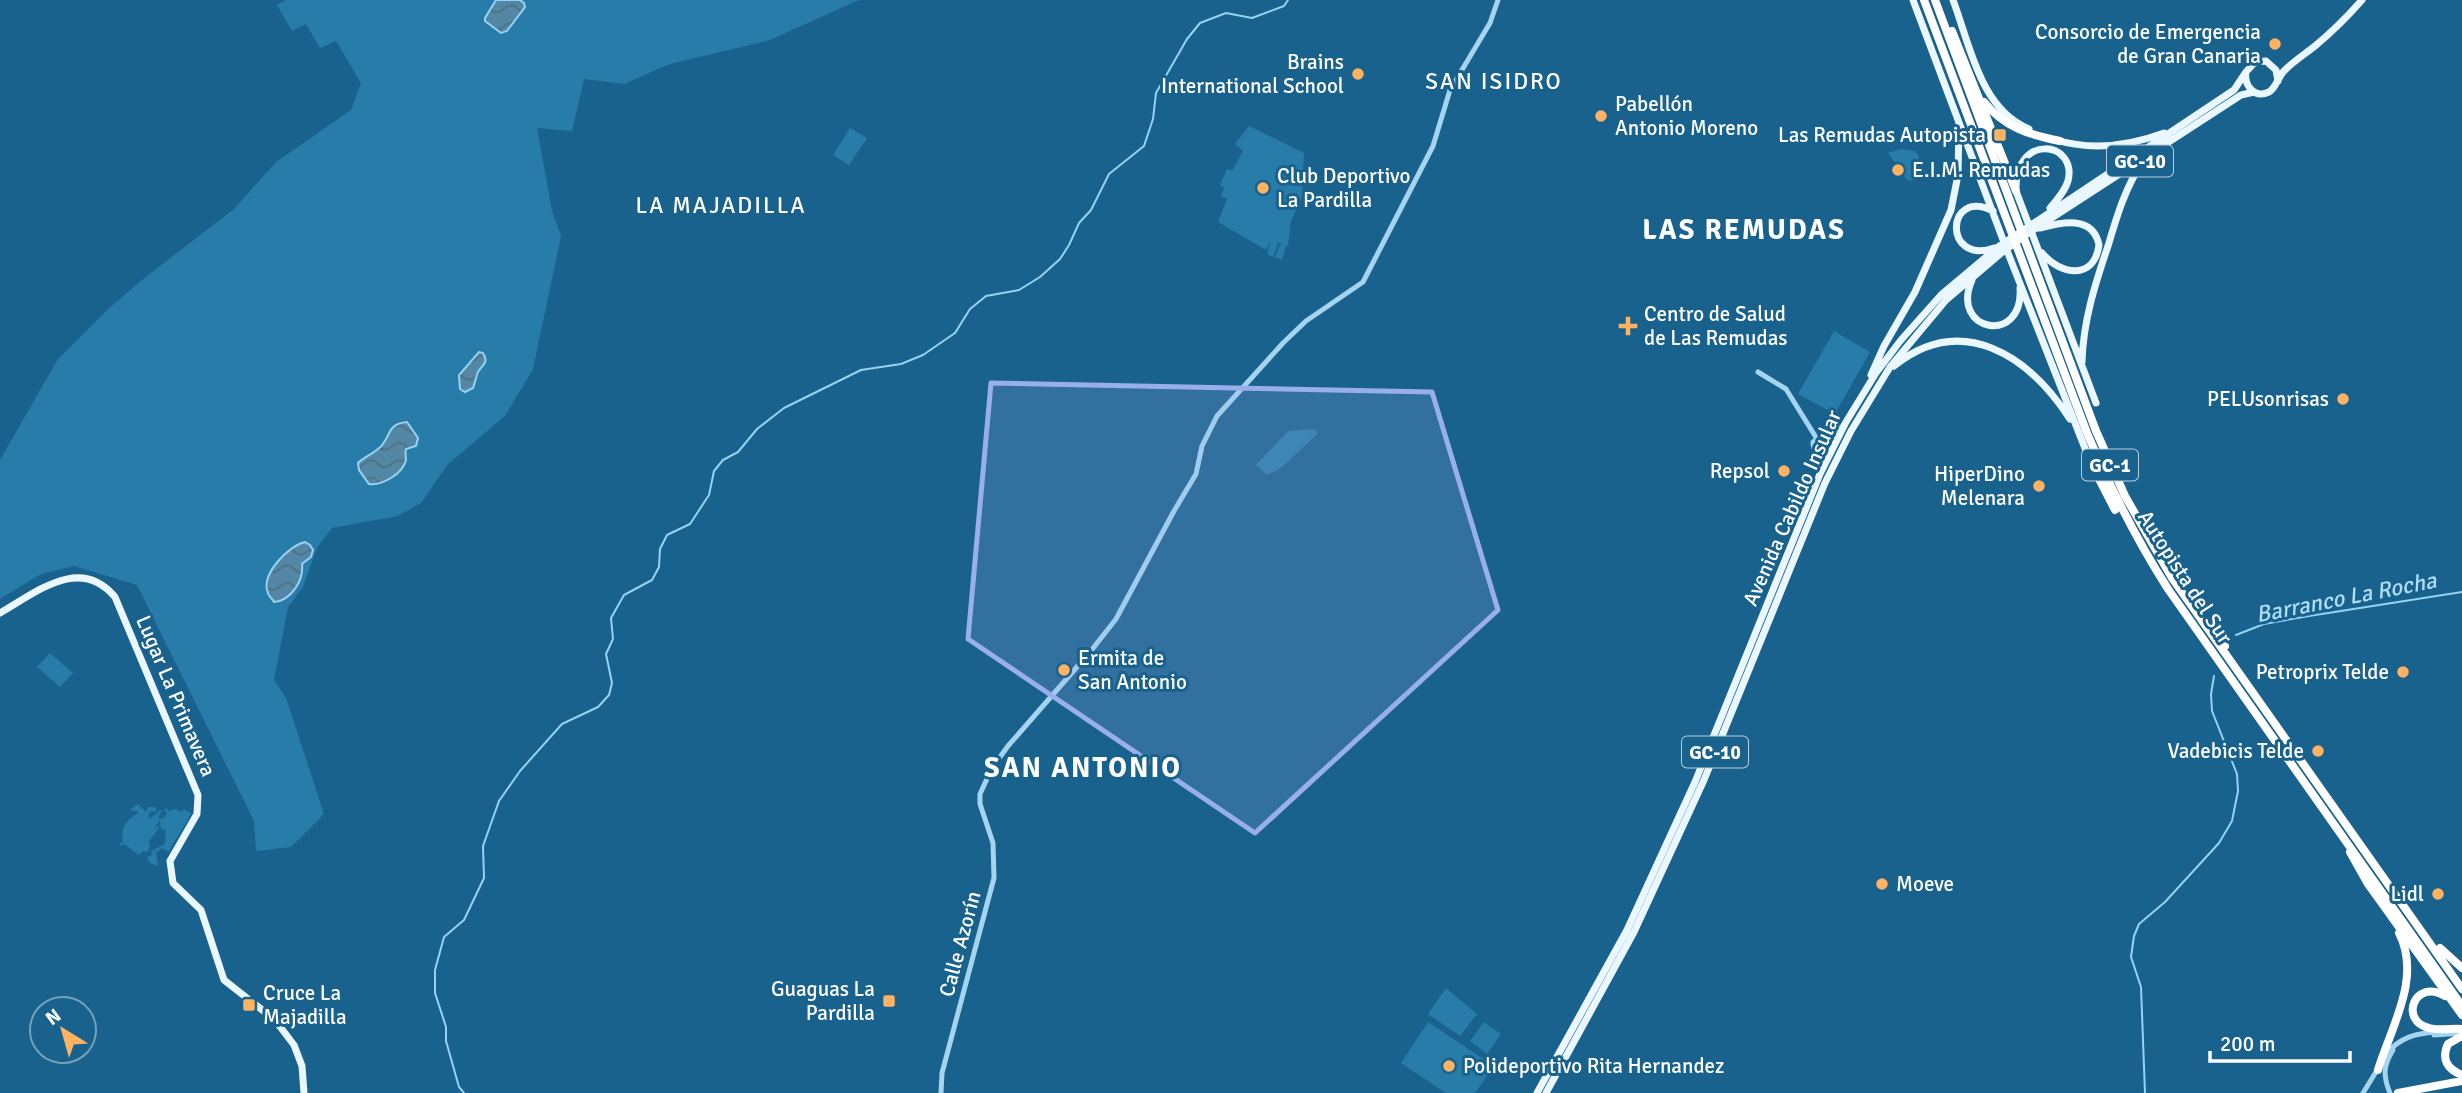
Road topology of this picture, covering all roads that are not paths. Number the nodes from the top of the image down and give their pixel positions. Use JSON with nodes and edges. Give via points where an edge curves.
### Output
{"nodes":[{"id":1,"x":1498,"y":0,"type":"edge"},
{"id":2,"x":1913,"y":0,"type":"edge"},
{"id":3,"x":1924,"y":0,"type":"edge"},
{"id":4,"x":1938,"y":0,"type":"edge"},
{"id":5,"x":1953,"y":0,"type":"edge"},
{"id":6,"x":2362,"y":0,"type":"edge"},
{"id":7,"x":1960,"y":50,"type":"junction"},
{"id":8,"x":2298,"y":59,"type":"junction"},
{"id":9,"x":2273,"y":65,"type":"junction"},
{"id":10,"x":2246,"y":72,"type":"junction"},
{"id":11,"x":2278,"y":81,"type":"junction"},
{"id":12,"x":2255,"y":92,"type":"junction"},
{"id":13,"x":1959,"y":119,"type":"junction"},
{"id":14,"x":2178,"y":128,"type":"junction"},
{"id":15,"x":2060,"y":141,"type":"junction"},
{"id":16,"x":2145,"y":157,"type":"junction"},
{"id":17,"x":2016,"y":191,"type":"junction"},
{"id":18,"x":1993,"y":211,"type":"junction"},
{"id":19,"x":2045,"y":214,"type":"junction"},
{"id":20,"x":2010,"y":229,"type":"junction"},
{"id":21,"x":2030,"y":239,"type":"junction"},
{"id":22,"x":1998,"y":247,"type":"junction"},
{"id":23,"x":1975,"y":275,"type":"junction"},
{"id":24,"x":2019,"y":281,"type":"junction"},
{"id":25,"x":2082,"y":366,"type":"junction"},
{"id":26,"x":1758,"y":372,"type":"dead end"},
{"id":27,"x":1880,"y":382,"type":"junction"},
{"id":28,"x":1867,"y":386,"type":"junction"},
{"id":29,"x":2096,"y":403,"type":"dead end"},
{"id":30,"x":1846,"y":422,"type":"junction"},
{"id":31,"x":2081,"y":438,"type":"junction"},
{"id":32,"x":1820,"y":439,"type":"junction"},
{"id":33,"x":1815,"y":451,"type":"junction"},
{"id":34,"x":1823,"y":468,"type":"junction"},
{"id":35,"x":2100,"y":481,"type":"joint"},
{"id":36,"x":2151,"y":563,"type":"junction"},
{"id":37,"x":0,"y":613,"type":"edge"},
{"id":38,"x":2215,"y":626,"type":"dead end"},
{"id":39,"x":2235,"y":667,"type":"junction"},
{"id":40,"x":2347,"y":843,"type":"junction"},
{"id":41,"x":2395,"y":893,"type":"junction"},
{"id":42,"x":2382,"y":903,"type":"junction"},
{"id":43,"x":2440,"y":948,"type":"junction"},
{"id":44,"x":2462,"y":968,"type":"edge"},
{"id":45,"x":2462,"y":980,"type":"edge"},
{"id":46,"x":2462,"y":989,"type":"edge"},
{"id":47,"x":2450,"y":999,"type":"junction"},
{"id":48,"x":2462,"y":1006,"type":"edge"},
{"id":49,"x":2462,"y":1015,"type":"edge"},
{"id":50,"x":2461,"y":1031,"type":"edge"},
{"id":51,"x":2378,"y":1070,"type":"junction"},
{"id":52,"x":2462,"y":1075,"type":"edge"},
{"id":53,"x":2462,"y":1081,"type":"edge"},
{"id":54,"x":2368,"y":1084,"type":"junction"},
{"id":55,"x":2387,"y":1086,"type":"junction"},
{"id":56,"x":2430,"y":1086,"type":"junction"},
{"id":57,"x":304,"y":1093,"type":"edge"},
{"id":58,"x":941,"y":1093,"type":"edge"},
{"id":59,"x":1537,"y":1093,"type":"edge"},
{"id":60,"x":1546,"y":1093,"type":"edge"},
{"id":61,"x":2363,"y":1093,"type":"edge"},
{"id":62,"x":2390,"y":1093,"type":"edge"},
{"id":63,"x":2398,"y":1093,"type":"edge"},
{"id":64,"x":2409,"y":1093,"type":"edge"}],
"edges":[{"from":1,"to":58,"type":"street","name":"Calle Azorín","via":[[1490,23],[1450,90],[1433,146],[1363,282],[1306,321],[1217,416],[1202,446],[1196,474],[1116,619],[992,768],[980,804],[993,843],[994,878],[942,1073]]},
{"from":2,"to":13,"type":"main road"},
{"from":3,"to":20,"type":"highway","name":"Autopista del Sur","number":"GC-1"},
{"from":4,"to":7,"type":"highway"},
{"from":4,"to":20,"type":"highway","name":"Autopista del Sur","number":"GC-1"},
{"from":5,"to":15,"type":"main road","via":[[1981,78],[1997,105],[2021,126]]},
{"from":6,"to":8,"type":"main road","number":"GC-10"},
{"from":7,"to":15,"type":"highway","via":[[1994,114],[2020,131]]},
{"from":7,"to":17,"type":"highway"},
{"from":8,"to":9,"type":"main road","number":"GC-10"},
{"from":8,"to":11,"type":"main road","number":"GC-10"},
{"from":9,"to":10,"type":"main road","number":"GC-10","via":[[2259,61]]},
{"from":9,"to":11,"type":"main road"},
{"from":10,"to":12,"type":"main road","via":[[2246,81]]},
{"from":10,"to":14,"type":"main road","name":"Avenida Cabildo Insular","number":"GC-10","via":[[2234,90]]},
{"from":11,"to":12,"type":"main road","number":"GC-10","via":[[2268,92]]},
{"from":12,"to":16,"type":"main road","name":"Avenida Cabildo Insular","number":"GC-10","via":[[2241,95]]},
{"from":13,"to":18,"type":"main road"},
{"from":13,"to":28,"type":"main road","via":[[1958,175],[1951,210]]},
{"from":14,"to":15,"type":"main road","via":[[2125,145]]},
{"from":14,"to":19,"type":"main road","name":"Avenida Cabildo Insular","number":"GC-10"},
{"from":16,"to":21,"type":"main road","name":"Avenida Cabildo Insular","number":"GC-10"},
{"from":16,"to":25,"type":"main road","via":[[2123,198],[2098,276],[2088,312]]},
{"from":17,"to":19,"type":"main road","via":[[2017,174],[2028,155],[2041,149],[2059,153],[2067,165],[2067,184]]},
{"from":17,"to":21,"type":"main road"},
{"from":18,"to":20,"type":"main road"},
{"from":18,"to":22,"type":"main road","via":[[1970,207],[1955,227],[1960,241],[1972,250]]},
{"from":19,"to":22,"type":"main road","name":"Avenida Cabildo Insular","number":"GC-10"},
{"from":20,"to":21,"type":"highway","name":"Autopista del Sur","number":"GC-1"},
{"from":20,"to":24,"type":"main road","via":[[2008,253]]},
{"from":20,"to":36,"type":"highway","name":"Autopista del Sur","number":"GC-1","via":[[2101,466]]},
{"from":21,"to":21,"type":"main road","via":[[2056,224],[2077,222],[2092,232],[2099,245],[2097,256],[2087,267],[2068,271],[2052,264]]},
{"from":21,"to":23,"type":"main road","name":"Avenida Cabildo Insular","number":"GC-10"},
{"from":21,"to":25,"type":"main road"},
{"from":21,"to":39,"type":"highway","name":"Autopista del Sur","number":"GC-1","via":[[2096,431],[2125,496],[2172,578]]},
{"from":22,"to":28,"type":"main road","name":"Avenida Cabildo Insular","number":"GC-10","via":[[1927,310]]},
{"from":23,"to":24,"type":"main road","via":[[1968,291],[1969,308],[1976,320],[1990,327],[2006,323],[2016,311]]},
{"from":23,"to":27,"type":"main road","name":"Avenida Cabildo Insular","number":"GC-10","via":[[1922,327]]},
{"from":24,"to":31,"type":"main road"},
{"from":25,"to":29,"type":"main road"},
{"from":26,"to":32,"type":"street","via":[[1786,389]]},
{"from":27,"to":31,"type":"main road","via":[[1897,363],[1938,344],[1959,341],[1991,346],[2046,388]]},
{"from":27,"to":60,"type":"main road","name":"Avenida Cabildo Insular","number":"GC-10","via":[[1825,483],[1704,780],[1639,920]]},
{"from":28,"to":30,"type":"main road","name":"Avenida Cabildo Insular","number":"GC-10"},
{"from":30,"to":32,"type":"street","via":[[1830,437]]},
{"from":30,"to":34,"type":"main road","name":"Avenida Cabildo Insular","number":"GC-10"},
{"from":31,"to":35,"type":"main road"},
{"from":32,"to":33,"type":"street","via":[[1813,445]]},
{"from":32,"to":33,"type":"street","via":[[1826,448]]},
{"from":33,"to":34,"type":"street"},
{"from":34,"to":59,"type":"main road","name":"Avenida Cabildo Insular","number":"GC-10","via":[[1673,832],[1608,966]]},
{"from":35,"to":36,"type":"highway","via":[[2134,545]]},
{"from":36,"to":40,"type":"highway","name":"Autopista del Sur","number":"GC-1"},
{"from":37,"to":57,"type":"main road","name":"Lugar La Primavera","via":[[48,586],[75,577],[98,581],[115,597],[198,795],[197,814],[170,861],[173,883],[201,910],[224,980],[275,1020],[294,1045],[302,1066]]},
{"from":38,"to":39,"type":"highway"},
{"from":39,"to":41,"type":"highway","name":"Autopista del Sur","number":"GC-1"},
{"from":40,"to":42,"type":"highway","via":[[2353,861]]},
{"from":40,"to":48,"type":"highway","name":"Autopista del Sur","number":"GC-1"},
{"from":41,"to":43,"type":"highway"},
{"from":41,"to":46,"type":"highway","name":"Autopista del Sur","number":"GC-1"},
{"from":42,"to":47,"type":"highway"},
{"from":42,"to":51,"type":"highway","via":[[2405,944],[2407,975]]},
{"from":43,"to":44,"type":"highway"},
{"from":43,"to":45,"type":"highway"},
{"from":47,"to":49,"type":"highway"},
{"from":47,"to":50,"type":"highway","via":[[2426,991],[2417,996],[2413,1014],[2418,1024],[2427,1028]]},
{"from":50,"to":51,"type":"street","via":[[2407,1037],[2394,1045]]},
{"from":50,"to":52,"type":"highway","via":[[2448,1044],[2445,1055],[2452,1071]]},
{"from":50,"to":55,"type":"street","via":[[2401,1043],[2385,1063]]},
{"from":51,"to":54,"type":"street"},
{"from":53,"to":56,"type":"highway"},
{"from":54,"to":55,"type":"street"},
{"from":54,"to":61,"type":"street"},
{"from":55,"to":62,"type":"street"},
{"from":56,"to":63,"type":"highway"},
{"from":56,"to":64,"type":"highway"}]}
